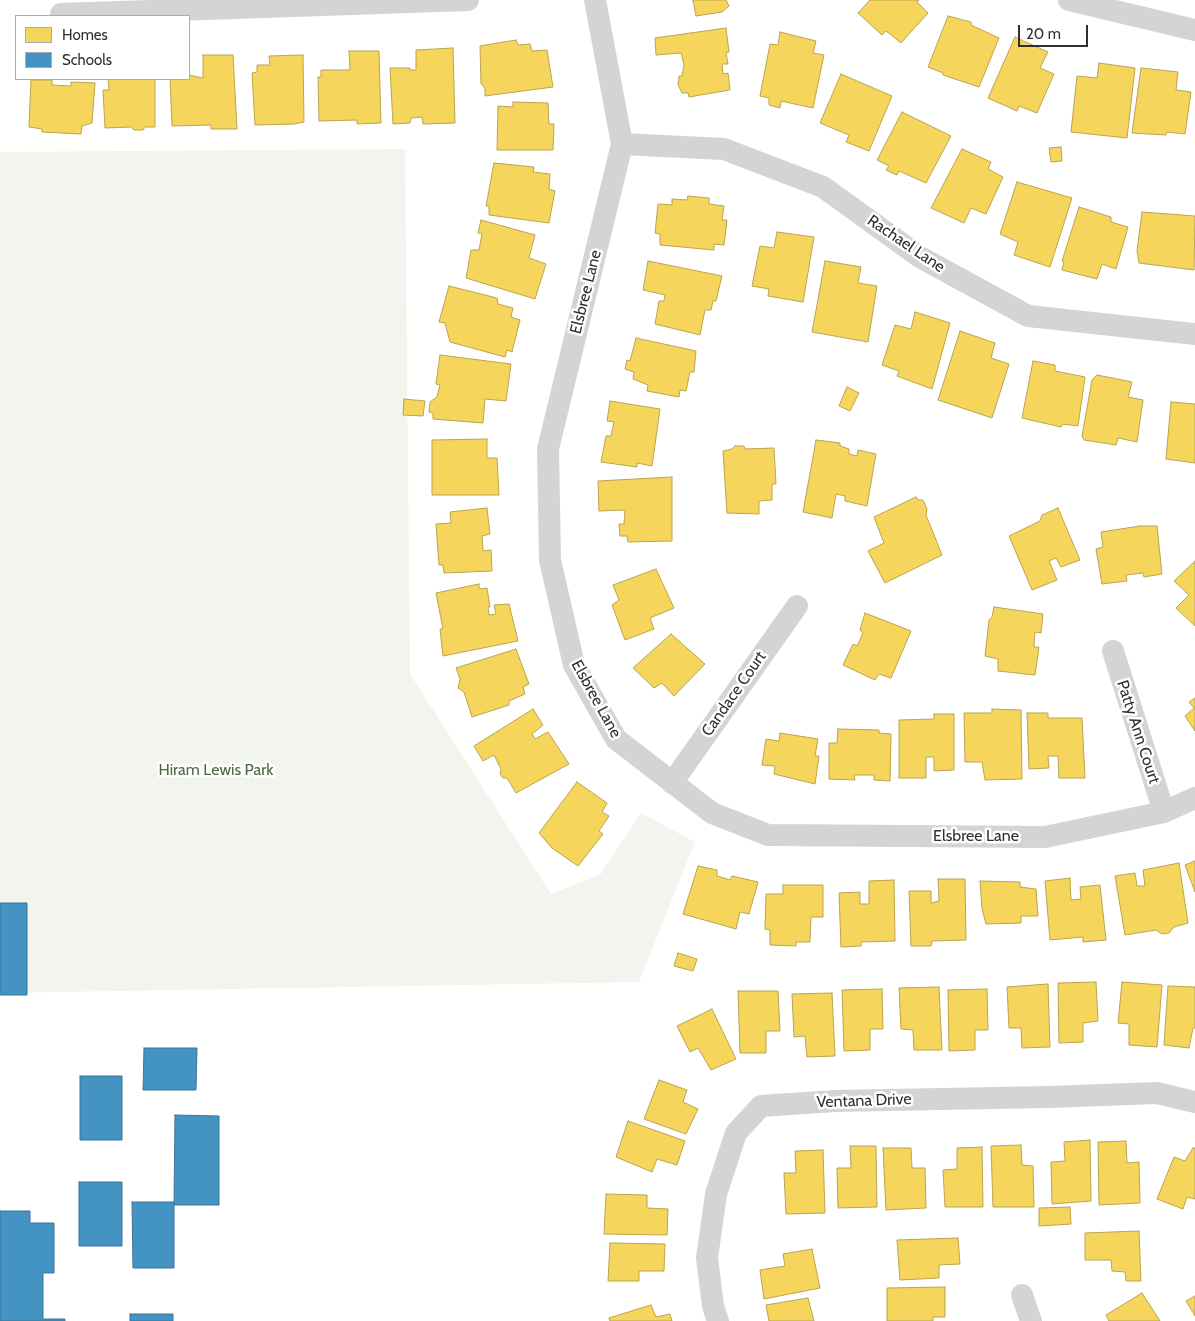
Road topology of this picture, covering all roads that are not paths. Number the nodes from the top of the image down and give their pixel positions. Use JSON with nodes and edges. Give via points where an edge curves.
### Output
{"nodes":[{"id":1,"x":468,"y":0,"type":"edge"},
{"id":2,"x":595,"y":0,"type":"edge"},
{"id":3,"x":1069,"y":0,"type":"edge"},
{"id":4,"x":61,"y":14,"type":"dead end"},
{"id":5,"x":1195,"y":30,"type":"edge"},
{"id":6,"x":622,"y":144,"type":"junction"},
{"id":7,"x":1195,"y":334,"type":"edge"},
{"id":8,"x":797,"y":606,"type":"dead end"},
{"id":9,"x":1113,"y":651,"type":"dead end"},
{"id":10,"x":672,"y":782,"type":"junction"},
{"id":11,"x":1195,"y":798,"type":"edge"},
{"id":12,"x":1164,"y":812,"type":"junction"},
{"id":13,"x":1195,"y":1102,"type":"edge"},
{"id":14,"x":1022,"y":1295,"type":"dead end"},
{"id":15,"x":718,"y":1321,"type":"edge"},
{"id":16,"x":1031,"y":1321,"type":"edge"}],
"edges":[{"from":1,"to":4,"type":"street"},
{"from":2,"to":6,"type":"street","name":"Elsbree Lane"},
{"from":3,"to":5,"type":"street"},
{"from":6,"to":7,"type":"street","name":"Rachael Lane","via":[[724,149],[823,187],[920,257],[1028,316]]},
{"from":6,"to":10,"type":"street","name":"Elsbree Lane","via":[[548,449],[550,560],[574,665],[616,739]]},
{"from":8,"to":10,"type":"street","name":"Candace Court"},
{"from":9,"to":12,"type":"street","name":"Patty Ann Court"},
{"from":10,"to":12,"type":"street","name":"Elsbree Lane","via":[[712,813],[768,835],[1046,837]]},
{"from":11,"to":12,"type":"street","name":"Elsbree Lane"},
{"from":13,"to":15,"type":"street","name":"Ventana Drive","via":[[1157,1093],[836,1100],[761,1106],[736,1133],[716,1194],[707,1258]]},
{"from":14,"to":16,"type":"street"}]}
